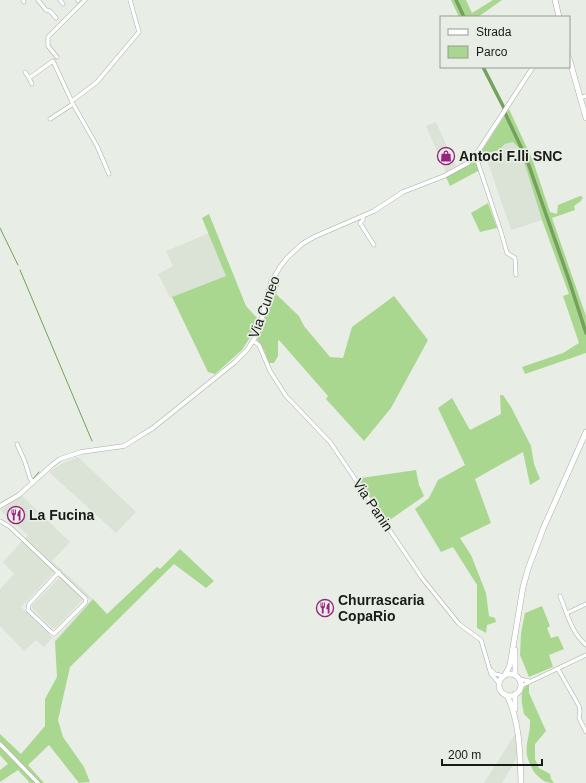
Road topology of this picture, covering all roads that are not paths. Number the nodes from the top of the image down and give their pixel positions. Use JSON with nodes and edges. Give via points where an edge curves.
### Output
{"nodes":[{"id":1,"x":38,"y":0,"type":"edge"},
{"id":2,"x":60,"y":0,"type":"edge"},
{"id":3,"x":85,"y":0,"type":"edge"},
{"id":4,"x":130,"y":0,"type":"edge"},
{"id":5,"x":555,"y":0,"type":"edge"},
{"id":6,"x":63,"y":4,"type":"dead end"},
{"id":7,"x":558,"y":16,"type":"edge"},
{"id":8,"x":56,"y":18,"type":"dead end"},
{"id":9,"x":57,"y":57,"type":"dead end"},
{"id":10,"x":570,"y":62,"type":"edge"},
{"id":11,"x":531,"y":68,"type":"edge"},
{"id":12,"x":25,"y":72,"type":"dead end"},
{"id":13,"x":29,"y":78,"type":"junction"},
{"id":14,"x":32,"y":84,"type":"dead end"},
{"id":15,"x":586,"y":96,"type":"edge"},
{"id":16,"x":580,"y":98,"type":"junction"},
{"id":17,"x":73,"y":103,"type":"junction"},
{"id":18,"x":586,"y":118,"type":"edge"},
{"id":19,"x":50,"y":119,"type":"dead end"},
{"id":20,"x":474,"y":156,"type":"junction"},
{"id":21,"x":109,"y":174,"type":"dead end"},
{"id":22,"x":363,"y":216,"type":"junction"},
{"id":23,"x":355,"y":219,"type":"junction"},
{"id":24,"x":360,"y":222,"type":"junction"},
{"id":25,"x":374,"y":245,"type":"dead end"},
{"id":26,"x":516,"y":275,"type":"dead end"},
{"id":27,"x":253,"y":341,"type":"junction"},
{"id":28,"x":586,"y":432,"type":"edge"},
{"id":29,"x":18,"y":444,"type":"dead end"},
{"id":30,"x":33,"y":483,"type":"junction"},
{"id":31,"x":0,"y":506,"type":"edge"},
{"id":32,"x":0,"y":521,"type":"edge"},
{"id":33,"x":0,"y":524,"type":"edge"},
{"id":34,"x":5,"y":525,"type":"junction"},
{"id":35,"x":59,"y":572,"type":"junction"},
{"id":36,"x":560,"y":596,"type":"dead end"},
{"id":37,"x":586,"y":604,"type":"edge"},
{"id":38,"x":567,"y":614,"type":"junction"},
{"id":39,"x":516,"y":634,"type":"junction"},
{"id":40,"x":586,"y":645,"type":"edge"},
{"id":41,"x":586,"y":655,"type":"edge"},
{"id":42,"x":558,"y":669,"type":"junction"},
{"id":43,"x":490,"y":670,"type":"junction"},
{"id":44,"x":505,"y":675,"type":"junction"},
{"id":45,"x":517,"y":677,"type":"junction"},
{"id":46,"x":530,"y":681,"type":"junction"},
{"id":47,"x":499,"y":683,"type":"junction"},
{"id":48,"x":521,"y":686,"type":"junction"},
{"id":49,"x":515,"y":694,"type":"junction"},
{"id":50,"x":507,"y":695,"type":"junction"},
{"id":51,"x":516,"y":722,"type":"junction"},
{"id":52,"x":586,"y":732,"type":"edge"},
{"id":53,"x":0,"y":744,"type":"edge"},
{"id":54,"x":38,"y":783,"type":"edge"},
{"id":55,"x":521,"y":783,"type":"edge"}],
"edges":[{"from":1,"to":8,"type":"street"},
{"from":2,"to":6,"type":"street"},
{"from":3,"to":9,"type":"street","via":[[48,37],[48,46]]},
{"from":4,"to":17,"type":"street","via":[[139,32],[98,82]]},
{"from":5,"to":7,"type":"main road"},
{"from":10,"to":16,"type":"main road"},
{"from":11,"to":20,"type":"street","name":"Via Cuneo"},
{"from":12,"to":13,"type":"street"},
{"from":13,"to":14,"type":"street"},
{"from":13,"to":17,"type":"street","via":[[53,61]]},
{"from":15,"to":16,"type":"street"},
{"from":16,"to":18,"type":"main road"},
{"from":17,"to":19,"type":"street"},
{"from":17,"to":21,"type":"street"},
{"from":20,"to":22,"type":"street","name":"Via Cuneo","via":[[457,169],[403,192]]},
{"from":20,"to":26,"type":"street","via":[[480,167],[507,253],[515,258]]},
{"from":22,"to":23,"type":"street","name":"Via Cuneo"},
{"from":22,"to":24,"type":"street"},
{"from":23,"to":24,"type":"street"},
{"from":23,"to":27,"type":"street","name":"Via Cuneo","via":[[314,237],[287,258],[271,282],[262,322]]},
{"from":24,"to":25,"type":"street"},
{"from":27,"to":30,"type":"street","name":"Via Cuneo","via":[[235,362],[132,442],[124,446],[69,455],[52,465]]},
{"from":27,"to":43,"type":"street","name":"Via Panin","via":[[259,345],[270,371],[286,396],[330,442],[422,578],[459,624],[481,640]]},
{"from":28,"to":39,"type":"main road","via":[[535,548],[523,587]]},
{"from":29,"to":30,"type":"street"},
{"from":30,"to":31,"type":"street","name":"Via Cuneo"},
{"from":32,"to":34,"type":"street"},
{"from":33,"to":34,"type":"street"},
{"from":34,"to":35,"type":"street"},
{"from":35,"to":35,"type":"street","via":[[86,601],[54,634],[28,610],[28,607]]},
{"from":36,"to":38,"type":"street"},
{"from":37,"to":38,"type":"street"},
{"from":38,"to":40,"type":"street","via":[[575,634]]},
{"from":39,"to":44,"type":"main road","via":[[510,665]]},
{"from":39,"to":45,"type":"main road"},
{"from":41,"to":42,"type":"street"},
{"from":42,"to":46,"type":"street"},
{"from":42,"to":52,"type":"street","via":[[579,706],[579,718]]},
{"from":43,"to":44,"type":"street","via":[[495,674]]},
{"from":43,"to":47,"type":"street","name":"Via Panin"},
{"from":44,"to":45,"type":"main road"},
{"from":44,"to":47,"type":"main road"},
{"from":45,"to":46,"type":"street"},
{"from":45,"to":48,"type":"main road"},
{"from":46,"to":48,"type":"street"},
{"from":47,"to":50,"type":"main road","via":[[501,691]]},
{"from":48,"to":49,"type":"main road"},
{"from":49,"to":50,"type":"main road"},
{"from":49,"to":51,"type":"main road"},
{"from":50,"to":51,"type":"main road"},
{"from":51,"to":55,"type":"main road","via":[[520,744]]},
{"from":53,"to":54,"type":"street"}]}
